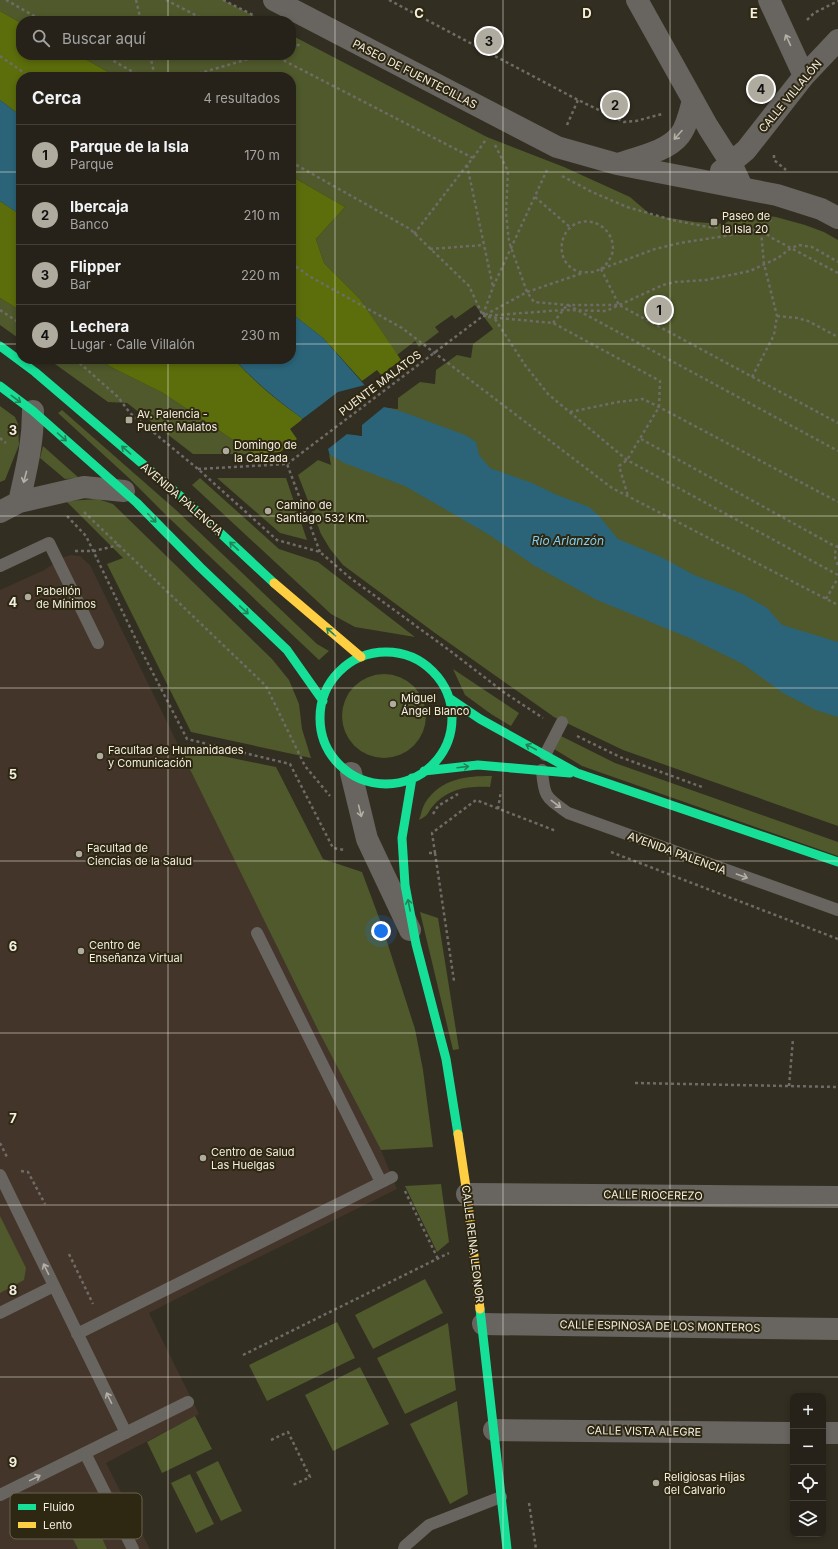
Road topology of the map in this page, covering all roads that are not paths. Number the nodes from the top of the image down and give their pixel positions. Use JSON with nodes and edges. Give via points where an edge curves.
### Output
{"nodes":[{"id":1,"x":274,"y":0,"type":"edge"},
{"id":2,"x":637,"y":0,"type":"edge"},
{"id":3,"x":769,"y":0,"type":"edge"},
{"id":4,"x":838,"y":40,"type":"edge"},
{"id":5,"x":804,"y":76,"type":"junction"},
{"id":6,"x":693,"y":100,"type":"junction"},
{"id":7,"x":732,"y":163,"type":"junction"},
{"id":8,"x":617,"y":164,"type":"junction"},
{"id":9,"x":704,"y":180,"type":"junction"},
{"id":10,"x":742,"y":187,"type":"junction"},
{"id":11,"x":838,"y":218,"type":"edge"},
{"id":12,"x":0,"y":346,"type":"edge"},
{"id":13,"x":16,"y":358,"type":"edge"},
{"id":14,"x":24,"y":364,"type":"edge"},
{"id":15,"x":0,"y":386,"type":"edge"},
{"id":16,"x":33,"y":411,"type":"junction"},
{"id":17,"x":124,"y":491,"type":"junction"},
{"id":18,"x":19,"y":502,"type":"junction"},
{"id":19,"x":0,"y":512,"type":"edge"},
{"id":20,"x":0,"y":566,"type":"edge"},
{"id":21,"x":98,"y":643,"type":"dead end"},
{"id":22,"x":361,"y":657,"type":"junction"},
{"id":23,"x":449,"y":698,"type":"junction"},
{"id":24,"x":323,"y":701,"type":"junction"},
{"id":25,"x":561,"y":724,"type":"road end"},
{"id":26,"x":544,"y":755,"type":"junction"},
{"id":27,"x":542,"y":770,"type":"junction"},
{"id":28,"x":424,"y":772,"type":"junction"},
{"id":29,"x":350,"y":773,"type":"junction"},
{"id":30,"x":577,"y":773,"type":"junction"},
{"id":31,"x":412,"y":778,"type":"junction"},
{"id":32,"x":838,"y":862,"type":"edge"},
{"id":33,"x":838,"y":910,"type":"edge"},
{"id":34,"x":257,"y":933,"type":"dead end"},
{"id":35,"x":416,"y":944,"type":"junction"},
{"id":36,"x":0,"y":1175,"type":"edge"},
{"id":37,"x":392,"y":1177,"type":"dead end"},
{"id":38,"x":381,"y":1182,"type":"junction"},
{"id":39,"x":468,"y":1194,"type":"junction"},
{"id":40,"x":838,"y":1197,"type":"edge"},
{"id":41,"x":54,"y":1286,"type":"junction"},
{"id":42,"x":0,"y":1313,"type":"edge"},
{"id":43,"x":483,"y":1324,"type":"junction"},
{"id":44,"x":838,"y":1329,"type":"edge"},
{"id":45,"x":78,"y":1334,"type":"junction"},
{"id":46,"x":188,"y":1402,"type":"dead end"},
{"id":47,"x":494,"y":1430,"type":"junction"},
{"id":48,"x":126,"y":1433,"type":"junction"},
{"id":49,"x":790,"y":1433,"type":"edge"},
{"id":50,"x":826,"y":1433,"type":"edge"},
{"id":51,"x":838,"y":1434,"type":"edge"},
{"id":52,"x":85,"y":1453,"type":"junction"},
{"id":53,"x":105,"y":1493,"type":"edge"},
{"id":54,"x":0,"y":1496,"type":"edge"},
{"id":55,"x":501,"y":1497,"type":"junction"},
{"id":56,"x":128,"y":1539,"type":"edge"},
{"id":57,"x":133,"y":1549,"type":"edge"},
{"id":58,"x":404,"y":1549,"type":"edge"},
{"id":59,"x":507,"y":1549,"type":"edge"}],
"edges":[{"from":1,"to":8,"type":"street","name":"PASEO DE FUENTECILLAS","via":[[557,147]]},
{"from":2,"to":6,"type":"street"},
{"from":5,"to":3,"type":"street","one_way":true},
{"from":4,"to":5,"type":"street","name":"CALLE VILLALÓN"},
{"from":5,"to":7,"type":"street","name":"CALLE VILLALÓN","via":[[746,150]]},
{"from":6,"to":7,"type":"street"},
{"from":6,"to":8,"type":"street","one_way":true,"via":[[683,130],[677,138],[660,150]]},
{"from":7,"to":9,"type":"street","name":"CALLE VILLALÓN"},
{"from":7,"to":10,"type":"street"},
{"from":8,"to":9,"type":"street","name":"PASEO DE FUENTECILLAS"},
{"from":9,"to":10,"type":"street","name":"PASEO DE FUENTECILLAS"},
{"from":10,"to":11,"type":"street","name":"PASEO DE FUENTECILLAS","via":[[821,209]]},
{"from":13,"to":12,"type":"main road","name":"AVENIDA PALENCIA","one_way":true},
{"from":22,"to":14,"type":"main road","name":"AVENIDA PALENCIA","one_way":true,"via":[[278,586],[186,501]]},
{"from":15,"to":16,"type":"main road","one_way":true},
{"from":16,"to":17,"type":"main road","one_way":true},
{"from":16,"to":18,"type":"street","one_way":true,"via":[[30,456]]},
{"from":17,"to":18,"type":"street","via":[[84,487]]},
{"from":17,"to":24,"type":"main road","one_way":true,"via":[[287,650]]},
{"from":18,"to":19,"type":"street"},
{"from":20,"to":21,"type":"lane","via":[[49,542]]},
{"from":22,"to":23,"type":"main road","via":[[392,652],[407,655],[433,672],[443,684]]},
{"from":22,"to":24,"type":"main road","via":[[337,674],[328,687]]},
{"from":26,"to":23,"type":"main road","one_way":true,"via":[[480,719]]},
{"from":23,"to":28,"type":"main road","via":[[452,715],[448,741],[437,760]]},
{"from":24,"to":29,"type":"main road","via":[[320,717],[324,739],[328,749]]},
{"from":25,"to":26,"type":"lane"},
{"from":26,"to":30,"type":"main road"},
{"from":28,"to":27,"type":"main road","one_way":true,"via":[[478,765]]},
{"from":27,"to":30,"type":"main road"},
{"from":27,"to":33,"type":"lane","name":"AVENIDA PALENCIA","one_way":true,"via":[[547,797],[568,813]]},
{"from":28,"to":31,"type":"main road"},
{"from":29,"to":31,"type":"main road","via":[[365,780],[381,783],[397,783]]},
{"from":29,"to":35,"type":"street","name":"CALLE REINA LEONOR","one_way":true,"via":[[367,839]]},
{"from":30,"to":32,"type":"main road"},
{"from":35,"to":31,"type":"main road","name":"CALLE REINA LEONOR","one_way":true,"via":[[402,855],[402,838]]},
{"from":34,"to":38,"type":"lane"},
{"from":35,"to":39,"type":"main road","name":"CALLE REINA LEONOR","via":[[446,1059]]},
{"from":41,"to":36,"type":"lane","one_way":true},
{"from":37,"to":38,"type":"lane"},
{"from":38,"to":45,"type":"lane"},
{"from":39,"to":40,"type":"street","name":"CALLE RIOCEREZO"},
{"from":39,"to":43,"type":"main road","name":"CALLE REINA LEONOR"},
{"from":41,"to":42,"type":"lane"},
{"from":41,"to":45,"type":"lane"},
{"from":43,"to":44,"type":"street","name":"CALLE ESPINOSA DE LOS MONTEROS"},
{"from":43,"to":47,"type":"main road","name":"CALLE REINA LEONOR"},
{"from":48,"to":45,"type":"lane","one_way":true},
{"from":46,"to":48,"type":"lane"},
{"from":47,"to":49,"type":"street","name":"CALLE VISTA ALEGRE"},
{"from":47,"to":55,"type":"main road","name":"CALLE REINA LEONOR"},
{"from":48,"to":52,"type":"lane"},
{"from":50,"to":51,"type":"street"},
{"from":52,"to":53,"type":"lane"},
{"from":54,"to":52,"type":"lane","one_way":true},
{"from":55,"to":58,"type":"lane","via":[[429,1525]]},
{"from":55,"to":59,"type":"main road","name":"CALLE REINA LEONOR"},
{"from":56,"to":57,"type":"lane"}]}
